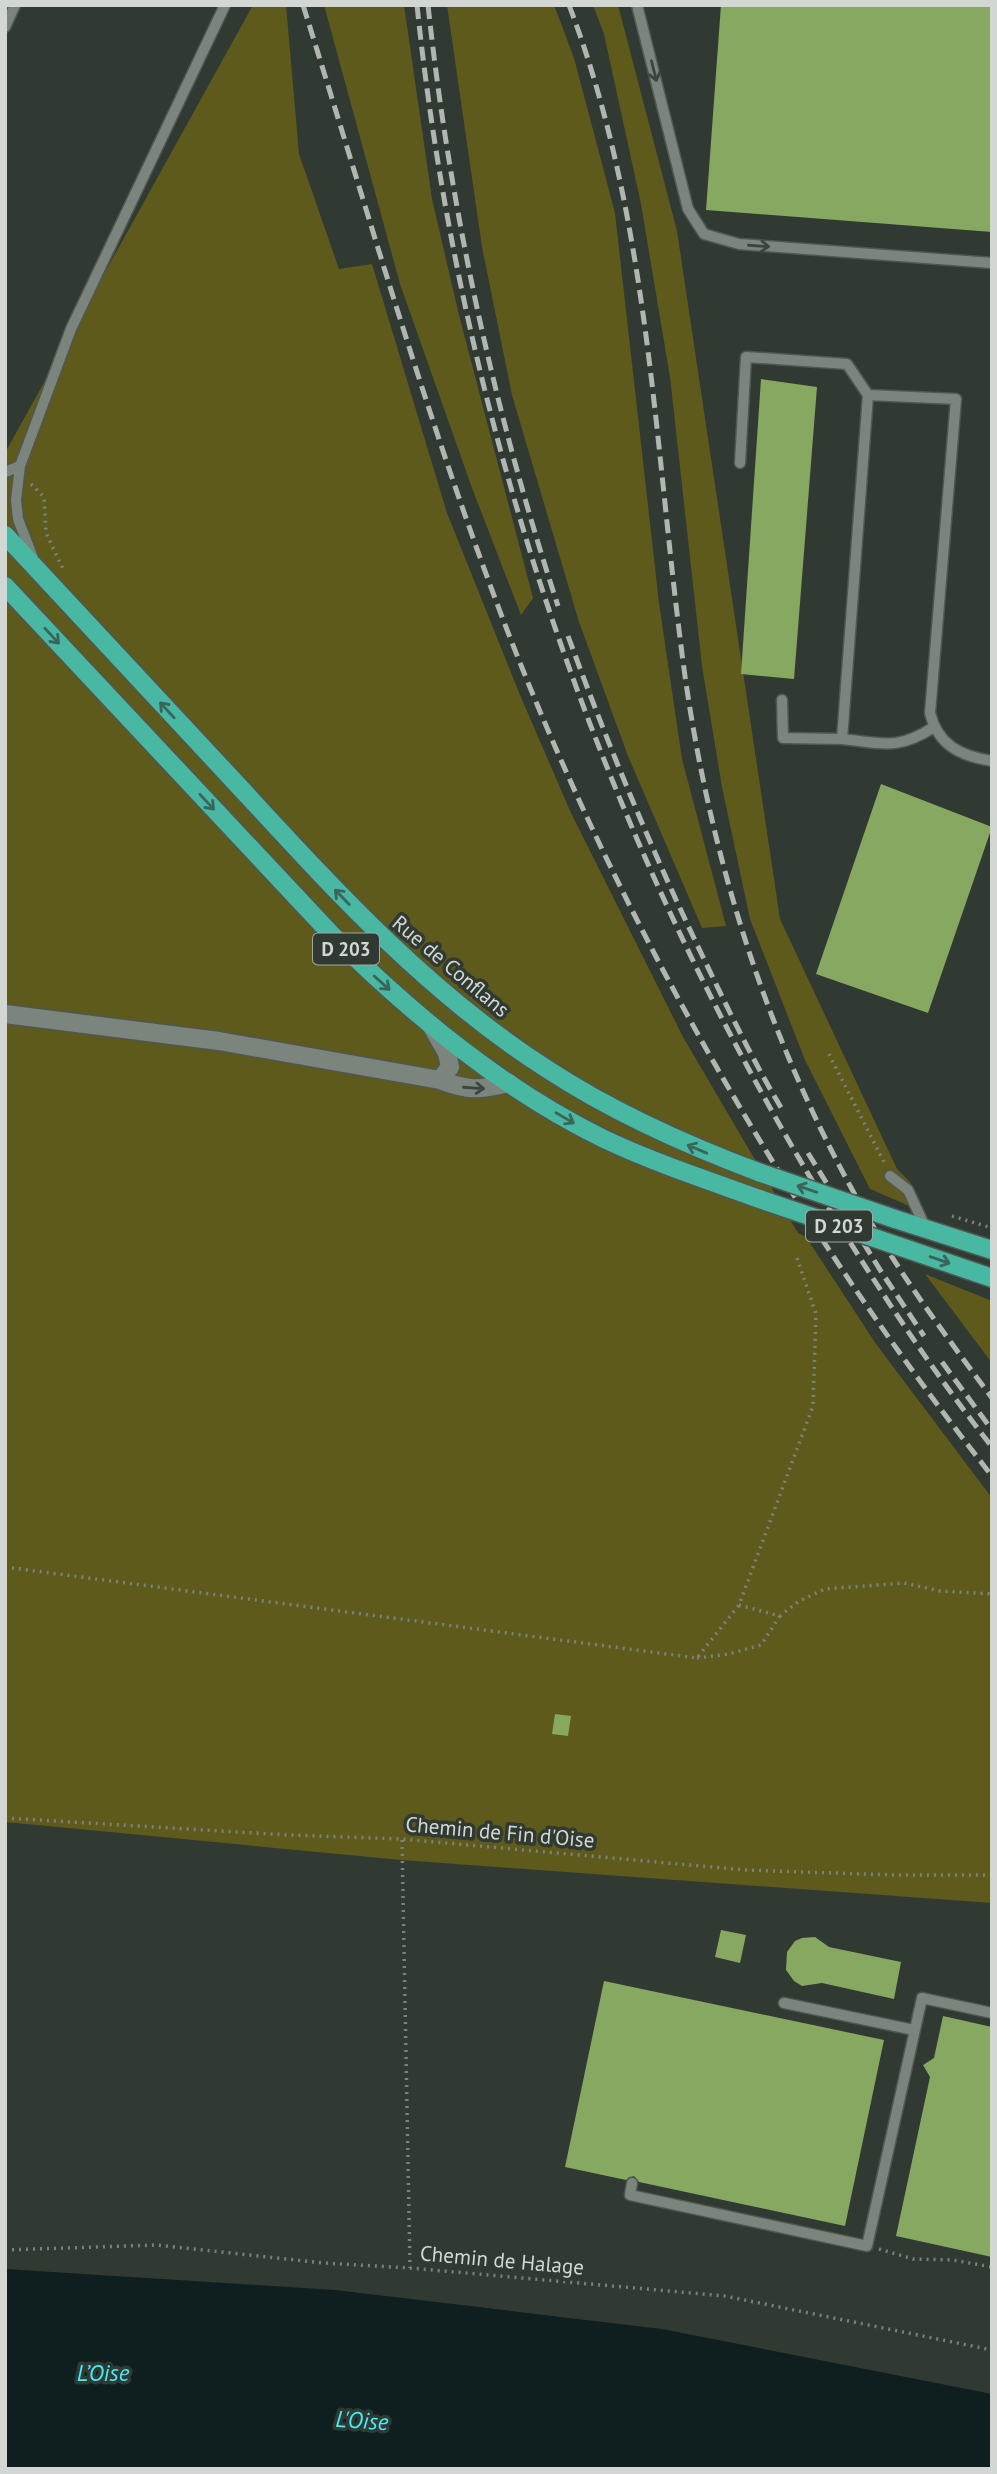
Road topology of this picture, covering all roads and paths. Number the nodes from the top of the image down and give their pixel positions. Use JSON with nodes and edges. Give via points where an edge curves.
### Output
{"nodes":[{"id":1,"x":15,"y":5,"type":"edge"},
{"id":2,"x":225,"y":5,"type":"edge"},
{"id":3,"x":637,"y":5,"type":"edge"},
{"id":4,"x":5,"y":27,"type":"edge"},
{"id":5,"x":992,"y":263,"type":"edge"},
{"id":6,"x":868,"y":395,"type":"junction"},
{"id":7,"x":740,"y":463,"type":"dead end"},
{"id":8,"x":20,"y":470,"type":"junction"},
{"id":9,"x":5,"y":472,"type":"edge"},
{"id":10,"x":5,"y":535,"type":"edge"},
{"id":11,"x":39,"y":572,"type":"junction"},
{"id":12,"x":66,"y":576,"type":"dead end"},
{"id":13,"x":5,"y":586,"type":"edge"},
{"id":14,"x":782,"y":700,"type":"dead end"},
{"id":15,"x":933,"y":727,"type":"junction"},
{"id":16,"x":842,"y":739,"type":"junction"},
{"id":17,"x":992,"y":761,"type":"edge"},
{"id":18,"x":5,"y":1014,"type":"edge"},
{"id":19,"x":430,"y":1024,"type":"junction"},
{"id":20,"x":829,"y":1054,"type":"dead end"},
{"id":21,"x":440,"y":1080,"type":"junction"},
{"id":22,"x":509,"y":1083,"type":"junction"},
{"id":23,"x":890,"y":1175,"type":"joint"},
{"id":24,"x":926,"y":1229,"type":"junction"},
{"id":25,"x":992,"y":1250,"type":"edge"},
{"id":26,"x":797,"y":1258,"type":"dead end"},
{"id":27,"x":992,"y":1278,"type":"edge"},
{"id":28,"x":5,"y":1567,"type":"edge"},
{"id":29,"x":992,"y":1594,"type":"edge"},
{"id":30,"x":739,"y":1605,"type":"junction"},
{"id":31,"x":780,"y":1616,"type":"junction"},
{"id":32,"x":696,"y":1658,"type":"junction"},
{"id":33,"x":5,"y":1818,"type":"edge"},
{"id":34,"x":402,"y":1839,"type":"junction"},
{"id":35,"x":992,"y":1875,"type":"edge"},
{"id":36,"x":784,"y":2003,"type":"dead end"},
{"id":37,"x":992,"y":2013,"type":"edge"},
{"id":38,"x":914,"y":2030,"type":"junction"},
{"id":39,"x":632,"y":2183,"type":"dead end"},
{"id":40,"x":867,"y":2246,"type":"junction"},
{"id":41,"x":5,"y":2250,"type":"edge"},
{"id":42,"x":992,"y":2267,"type":"edge"},
{"id":43,"x":410,"y":2268,"type":"junction"},
{"id":44,"x":992,"y":2350,"type":"edge"}],
"edges":[{"from":1,"to":4,"type":"lane"},
{"from":2,"to":8,"type":"lane","via":[[71,329]]},
{"from":3,"to":5,"type":"lane","one_way":true,"via":[[688,209],[704,234],[739,244]]},
{"from":6,"to":7,"type":"lane","via":[[847,364],[746,357]]},
{"from":6,"to":15,"type":"lane","via":[[956,398],[930,713]]},
{"from":6,"to":16,"type":"lane"},
{"from":8,"to":9,"type":"lane"},
{"from":8,"to":11,"type":"lane","via":[[19,519]]},
{"from":8,"to":12,"type":"path","via":[[44,497],[46,533]]},
{"from":10,"to":11,"type":"main road","name":"Rue de Conflans","number":"D 203"},
{"from":24,"to":11,"type":"main road","name":"Rue de Conflans","number":"D 203","one_way":true,"bridge":true,"via":[[677,1140],[577,1088],[513,1046],[424,977],[342,898]]},
{"from":13,"to":19,"type":"main road","number":"D 203","one_way":true,"via":[[332,935]]},
{"from":14,"to":16,"type":"lane","via":[[783,738]]},
{"from":15,"to":16,"type":"lane","via":[[916,739],[897,744]]},
{"from":15,"to":17,"type":"lane","via":[[952,747],[972,758]]},
{"from":18,"to":21,"type":"street","via":[[219,1041]]},
{"from":19,"to":21,"type":"street","via":[[449,1060],[450,1067]]},
{"from":19,"to":22,"type":"main road","number":"D 203"},
{"from":20,"to":23,"type":"path"},
{"from":21,"to":22,"type":"street","one_way":true,"via":[[480,1090]]},
{"from":22,"to":27,"type":"main road","number":"D 203","one_way":true,"bridge":true,"via":[[640,1156]]},
{"from":23,"to":24,"type":"lane","via":[[908,1190]]},
{"from":24,"to":25,"type":"main road","name":"Rue de Conflans","number":"D 203"},
{"from":26,"to":30,"type":"path","via":[[816,1314],[813,1406]]},
{"from":28,"to":32,"type":"path"},
{"from":29,"to":31,"type":"path","via":[[904,1583],[825,1590]]},
{"from":30,"to":31,"type":"path"},
{"from":30,"to":32,"type":"path"},
{"from":31,"to":32,"type":"path","via":[[761,1645]]},
{"from":33,"to":34,"type":"path","name":"Chemin de Fin d'Oise"},
{"from":34,"to":35,"type":"path","name":"Chemin de Fin d'Oise","via":[[745,1870]]},
{"from":34,"to":43,"type":"path"},
{"from":36,"to":38,"type":"lane"},
{"from":37,"to":38,"type":"lane","via":[[922,1998]]},
{"from":38,"to":40,"type":"lane"},
{"from":39,"to":40,"type":"lane","via":[[630,2195]]},
{"from":40,"to":42,"type":"path","via":[[913,2259]]},
{"from":41,"to":43,"type":"path","name":"Chemin de Halage","via":[[157,2245]]},
{"from":43,"to":44,"type":"path","name":"Chemin de Halage","via":[[725,2296]]}]}
